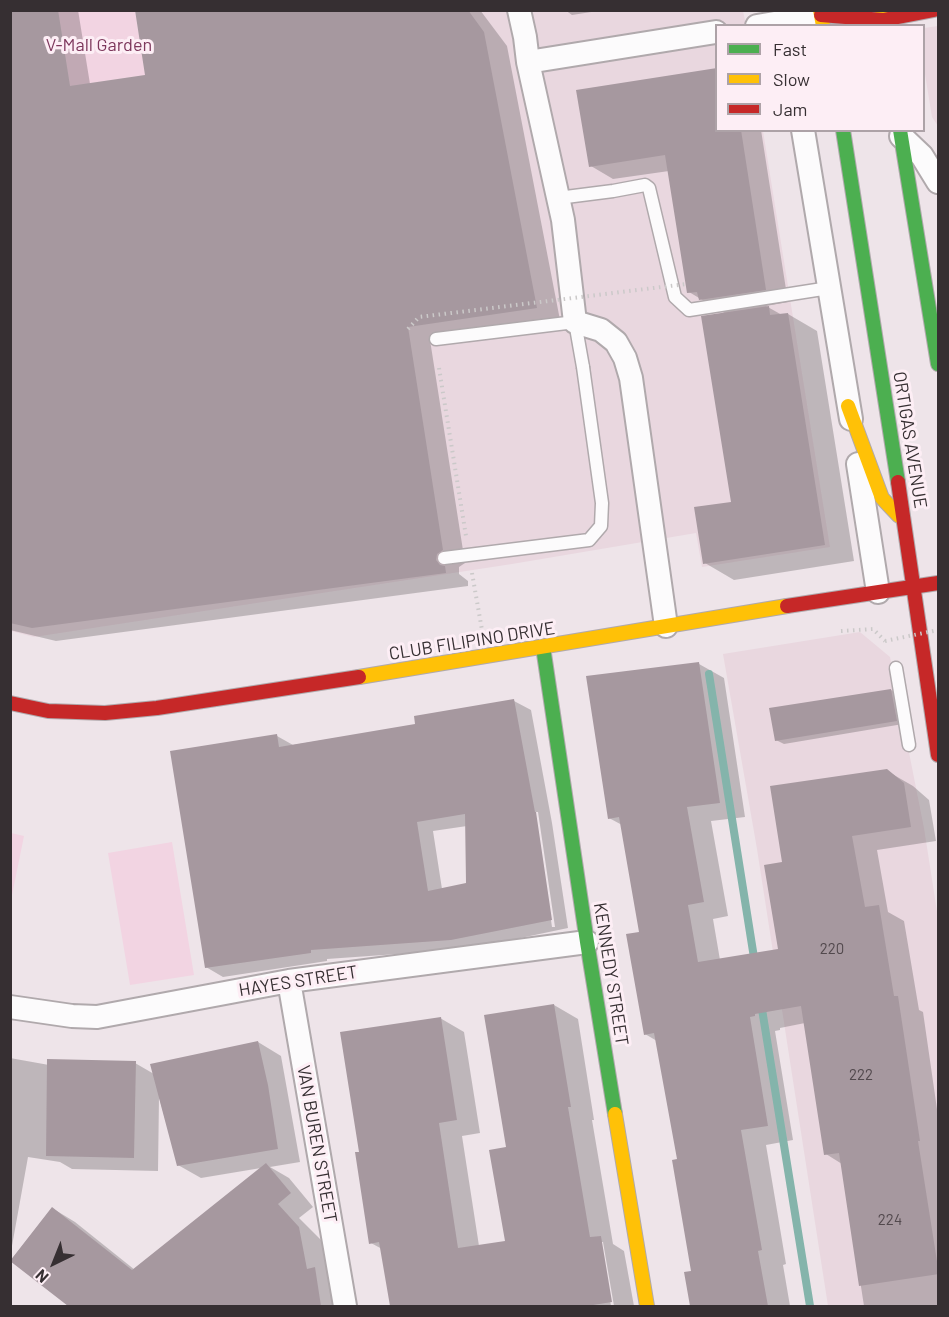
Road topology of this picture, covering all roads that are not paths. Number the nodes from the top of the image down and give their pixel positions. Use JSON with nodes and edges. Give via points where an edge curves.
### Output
{"nodes":[{"id":1,"x":519,"y":10,"type":"edge"},
{"id":2,"x":934,"y":10,"type":"edge"},
{"id":3,"x":824,"y":15,"type":"edge"},
{"id":4,"x":782,"y":19,"type":"edge"},
{"id":5,"x":883,"y":19,"type":"edge"},
{"id":6,"x":764,"y":24,"type":"edge"},
{"id":7,"x":715,"y":32,"type":"edge"},
{"id":8,"x":528,"y":62,"type":"junction"},
{"id":9,"x":803,"y":132,"type":"edge"},
{"id":10,"x":843,"y":132,"type":"edge"},
{"id":11,"x":901,"y":133,"type":"edge"},
{"id":12,"x":939,"y":182,"type":"edge"},
{"id":13,"x":558,"y":198,"type":"junction"},
{"id":14,"x":829,"y":288,"type":"junction"},
{"id":15,"x":575,"y":322,"type":"junction"},
{"id":16,"x":436,"y":339,"type":"dead end"},
{"id":17,"x":939,"y":364,"type":"edge"},
{"id":18,"x":848,"y":406,"type":"junction"},
{"id":19,"x":904,"y":521,"type":"junction"},
{"id":20,"x":444,"y":558,"type":"dead end"},
{"id":21,"x":939,"y":583,"type":"edge"},
{"id":22,"x":914,"y":586,"type":"junction"},
{"id":23,"x":878,"y":592,"type":"junction"},
{"id":24,"x":666,"y":626,"type":"junction"},
{"id":25,"x":543,"y":647,"type":"junction"},
{"id":26,"x":896,"y":668,"type":"dead end"},
{"id":27,"x":10,"y":703,"type":"edge"},
{"id":28,"x":909,"y":745,"type":"dead end"},
{"id":29,"x":939,"y":755,"type":"edge"},
{"id":30,"x":587,"y":942,"type":"junction"},
{"id":31,"x":289,"y":981,"type":"junction"},
{"id":32,"x":10,"y":1006,"type":"edge"},
{"id":33,"x":345,"y":1306,"type":"edge"},
{"id":34,"x":647,"y":1306,"type":"edge"}],
"edges":[{"from":1,"to":8,"type":"street"},
{"from":2,"to":5,"type":"street"},
{"from":3,"to":4,"type":"street"},
{"from":3,"to":5,"type":"street"},
{"from":4,"to":6,"type":"street"},
{"from":7,"to":8,"type":"street"},
{"from":8,"to":13,"type":"street"},
{"from":9,"to":14,"type":"street"},
{"from":10,"to":19,"type":"street","name":"ORTIGAS AVENUE"},
{"from":11,"to":12,"type":"street"},
{"from":11,"to":17,"type":"street"},
{"from":13,"to":14,"type":"lane","via":[[645,185],[649,188],[675,297],[689,310]]},
{"from":13,"to":15,"type":"street"},
{"from":14,"to":18,"type":"street"},
{"from":15,"to":16,"type":"lane"},
{"from":15,"to":20,"type":"lane","bridge":true,"via":[[602,503],[601,526],[589,540]]},
{"from":15,"to":24,"type":"street","via":[[601,330],[616,342],[631,378]]},
{"from":18,"to":19,"type":"street","via":[[882,498]]},
{"from":18,"to":23,"type":"street"},
{"from":19,"to":22,"type":"street","name":"ORTIGAS AVENUE"},
{"from":21,"to":22,"type":"street","name":"CLUB FILIPINO DRIVE"},
{"from":22,"to":23,"type":"street","name":"CLUB FILIPINO DRIVE"},
{"from":22,"to":29,"type":"street","name":"ORTIGAS AVENUE"},
{"from":23,"to":24,"type":"street","name":"CLUB FILIPINO DRIVE"},
{"from":24,"to":25,"type":"street","name":"CLUB FILIPINO DRIVE"},
{"from":25,"to":27,"type":"street","name":"CLUB FILIPINO DRIVE","via":[[136,710],[48,711]]},
{"from":25,"to":30,"type":"street","name":"KENNEDY STREET"},
{"from":26,"to":28,"type":"lane"},
{"from":30,"to":31,"type":"street","name":"HAYES STREET"},
{"from":30,"to":34,"type":"street","name":"KENNEDY STREET"},
{"from":31,"to":32,"type":"street","name":"HAYES STREET","via":[[97,1017]]},
{"from":31,"to":33,"type":"street","name":"VAN BUREN STREET"}]}
